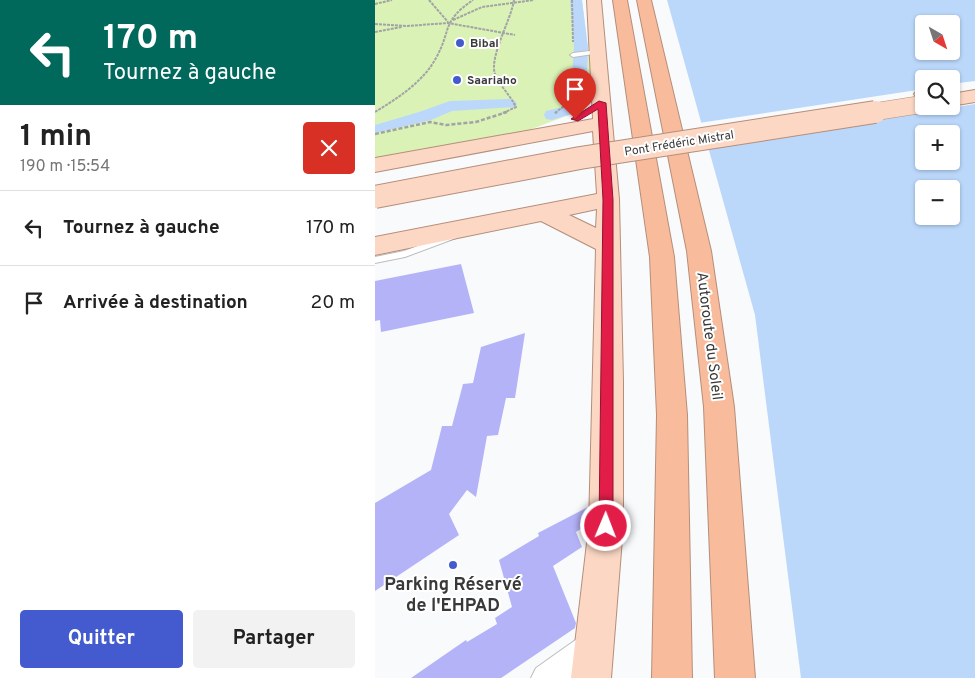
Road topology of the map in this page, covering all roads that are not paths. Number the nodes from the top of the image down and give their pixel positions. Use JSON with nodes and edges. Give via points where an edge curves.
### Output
{"nodes":[{"id":1,"x":594,"y":0,"type":"edge"},
{"id":2,"x":620,"y":0,"type":"edge"},
{"id":3,"x":643,"y":0,"type":"edge"},
{"id":4,"x":599,"y":52,"type":"junction"},
{"id":5,"x":573,"y":55,"type":"road end"},
{"id":6,"x":975,"y":86,"type":"edge"},
{"id":7,"x":960,"y":88,"type":"edge"},
{"id":8,"x":915,"y":95,"type":"edge"},
{"id":9,"x":975,"y":96,"type":"edge"},
{"id":10,"x":960,"y":98,"type":"edge"},
{"id":11,"x":915,"y":105,"type":"edge"},
{"id":12,"x":602,"y":113,"type":"junction"},
{"id":13,"x":375,"y":165,"type":"edge"},
{"id":14,"x":375,"y":186,"type":"edge"},
{"id":15,"x":375,"y":197,"type":"edge"},
{"id":16,"x":608,"y":200,"type":"junction"},
{"id":17,"x":543,"y":212,"type":"junction"},
{"id":18,"x":473,"y":227,"type":"junction"},
{"id":19,"x":608,"y":244,"type":"junction"},
{"id":20,"x":375,"y":246,"type":"edge"},
{"id":21,"x":375,"y":260,"type":"edge"},
{"id":22,"x":593,"y":661,"type":"edge"},
{"id":23,"x":546,"y":678,"type":"edge"},
{"id":24,"x":672,"y":678,"type":"edge"},
{"id":25,"x":735,"y":678,"type":"edge"}],
"edges":[{"from":1,"to":4,"type":"main road"},
{"from":2,"to":24,"type":"highway","via":[[662,257],[672,415]]},
{"from":3,"to":25,"type":"highway","name":"Autoroute du Soleil","via":[[699,251],[719,407]]},
{"from":4,"to":5,"type":"lane"},
{"from":4,"to":12,"type":"main road"},
{"from":6,"to":7,"type":"main road"},
{"from":8,"to":14,"type":"main road","name":"Pont Frédéric Mistral","via":[[526,158]]},
{"from":9,"to":10,"type":"main road"},
{"from":11,"to":15,"type":"main road","name":"Pont Frédéric Mistral","bridge":true,"via":[[448,181]]},
{"from":12,"to":13,"type":"main road"},
{"from":12,"to":16,"type":"main road"},
{"from":16,"to":17,"type":"main road"},
{"from":16,"to":19,"type":"main road"},
{"from":17,"to":18,"type":"main road"},
{"from":17,"to":19,"type":"main road"},
{"from":18,"to":20,"type":"main road"},
{"from":18,"to":21,"type":"lane","via":[[414,251]]},
{"from":19,"to":22,"type":"main road","via":[[606,526]]},
{"from":22,"to":23,"type":"street"}]}
